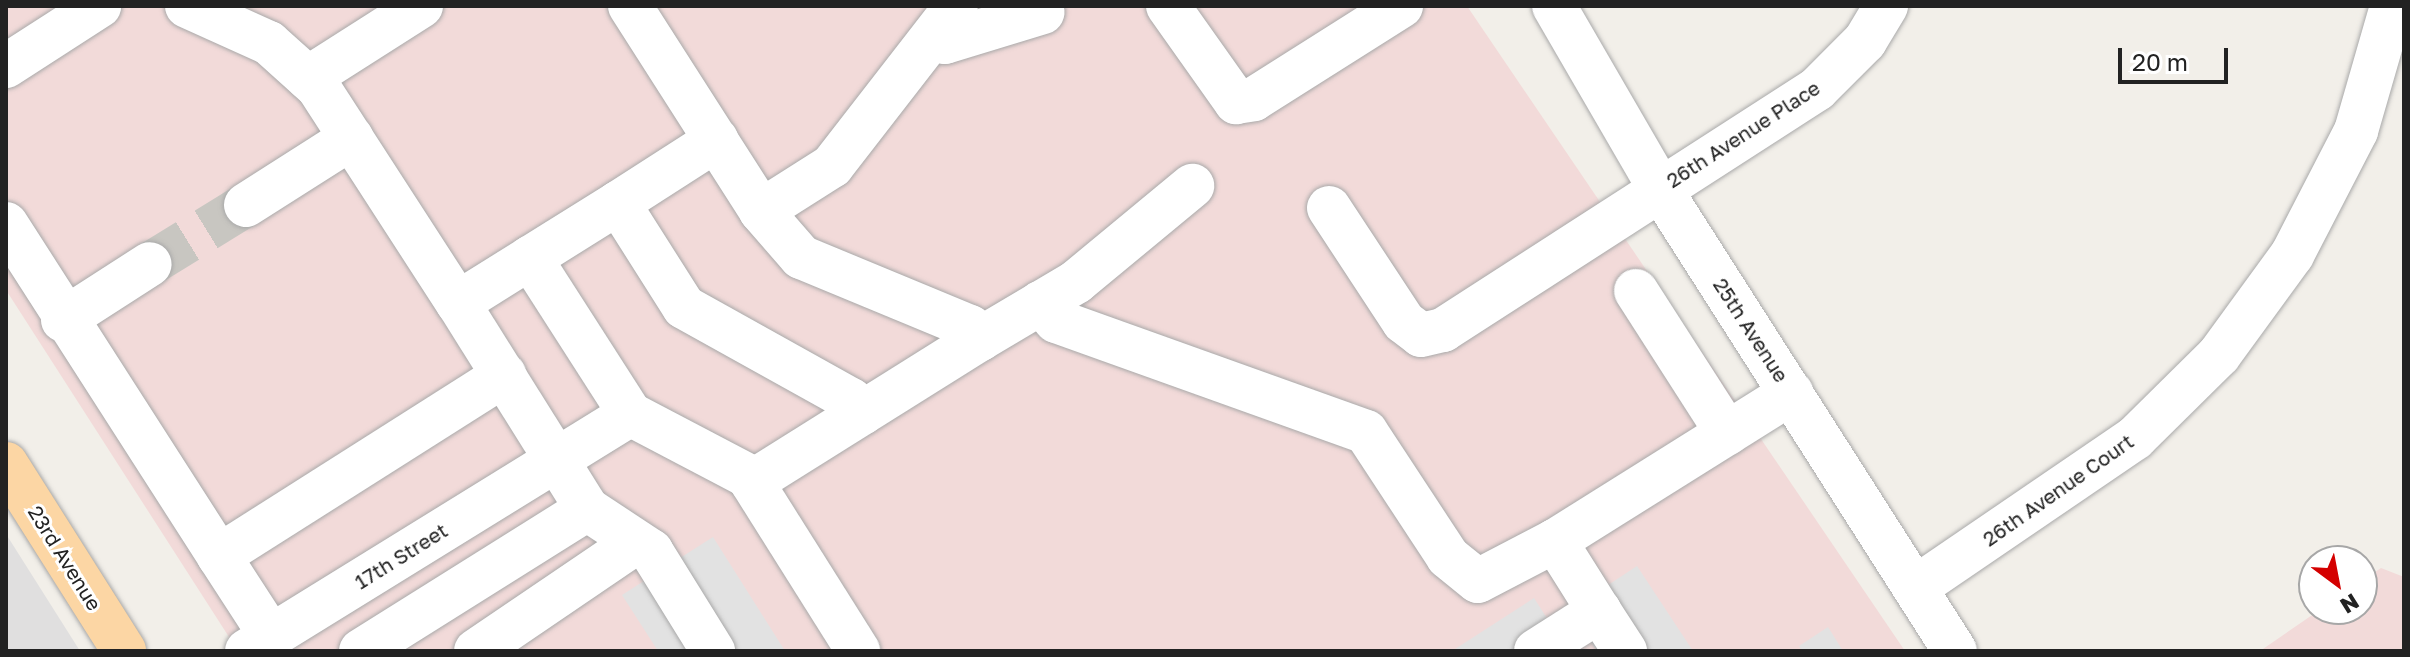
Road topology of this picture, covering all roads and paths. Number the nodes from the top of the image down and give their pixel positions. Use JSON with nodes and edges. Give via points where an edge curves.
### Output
{"nodes":[{"id":1,"x":99,"y":6,"type":"edge"},
{"id":2,"x":187,"y":6,"type":"edge"},
{"id":3,"x":421,"y":6,"type":"edge"},
{"id":4,"x":630,"y":6,"type":"edge"},
{"id":5,"x":1168,"y":6,"type":"edge"},
{"id":6,"x":1401,"y":6,"type":"edge"},
{"id":7,"x":1554,"y":6,"type":"edge"},
{"id":8,"x":1886,"y":6,"type":"edge"},
{"id":9,"x":2392,"y":6,"type":"edge"},
{"id":10,"x":1043,"y":12,"type":"dead end"},
{"id":11,"x":946,"y":21,"type":"edge"},
{"id":12,"x":6,"y":66,"type":"edge"},
{"id":13,"x":308,"y":78,"type":"junction"},
{"id":14,"x":351,"y":138,"type":"junction"},
{"id":15,"x":716,"y":140,"type":"junction"},
{"id":16,"x":1192,"y":186,"type":"dead end"},
{"id":17,"x":1660,"y":189,"type":"junction"},
{"id":18,"x":618,"y":203,"type":"junction"},
{"id":19,"x":246,"y":205,"type":"tunnel mouth"},
{"id":20,"x":1329,"y":208,"type":"dead end"},
{"id":21,"x":761,"y":211,"type":"junction"},
{"id":22,"x":6,"y":224,"type":"edge"},
{"id":23,"x":530,"y":258,"type":"junction"},
{"id":24,"x":150,"y":264,"type":"tunnel mouth"},
{"id":25,"x":1636,"y":291,"type":"dead end"},
{"id":26,"x":458,"y":303,"type":"junction"},
{"id":27,"x":1040,"y":303,"type":"junction"},
{"id":28,"x":63,"y":320,"type":"junction"},
{"id":29,"x":980,"y":339,"type":"junction"},
{"id":30,"x":504,"y":375,"type":"junction"},
{"id":31,"x":1791,"y":393,"type":"junction"},
{"id":32,"x":862,"y":413,"type":"junction"},
{"id":33,"x":630,"y":414,"type":"junction"},
{"id":34,"x":1727,"y":433,"type":"junction"},
{"id":35,"x":556,"y":461,"type":"junction"},
{"id":36,"x":6,"y":464,"type":"edge"},
{"id":37,"x":752,"y":482,"type":"junction"},
{"id":38,"x":587,"y":509,"type":"junction"},
{"id":39,"x":1555,"y":541,"type":"junction"},
{"id":40,"x":635,"y":543,"type":"junction"},
{"id":41,"x":219,"y":556,"type":"junction"},
{"id":42,"x":1915,"y":588,"type":"junction"},
{"id":43,"x":1599,"y":611,"type":"junction"},
{"id":44,"x":259,"y":644,"type":"edge"},
{"id":45,"x":124,"y":651,"type":"edge"},
{"id":46,"x":361,"y":651,"type":"edge"},
{"id":47,"x":476,"y":651,"type":"edge"},
{"id":48,"x":713,"y":651,"type":"edge"},
{"id":49,"x":858,"y":651,"type":"edge"},
{"id":50,"x":1536,"y":651,"type":"edge"},
{"id":51,"x":1625,"y":651,"type":"edge"},
{"id":52,"x":1955,"y":651,"type":"edge"}],
"edges":[{"from":1,"to":12,"type":"street"},
{"from":2,"to":13,"type":"street","via":[[269,43]]},
{"from":3,"to":13,"type":"street"},
{"from":4,"to":15,"type":"street"},
{"from":5,"to":6,"type":"street","via":[[1236,102],[1254,99]]},
{"from":7,"to":17,"type":"street","name":"25th Avenue"},
{"from":8,"to":17,"type":"street","name":"26th Avenue Place","via":[[1865,41],[1817,89]]},
{"from":9,"to":42,"type":"street","name":"26th Avenue Court","via":[[2356,131],[2292,255],[2219,355],[2135,438]]},
{"from":10,"to":11,"type":"street","via":[[945,42]]},
{"from":11,"to":21,"type":"street","via":[[832,166]]},
{"from":13,"to":14,"type":"street"},
{"from":14,"to":19,"type":"street"},
{"from":14,"to":26,"type":"street"},
{"from":15,"to":18,"type":"street"},
{"from":15,"to":21,"type":"street"},
{"from":16,"to":27,"type":"street"},
{"from":17,"to":20,"type":"street","name":"26th Avenue Place","via":[[1443,330],[1421,335],[1404,322]]},
{"from":17,"to":31,"type":"street","name":"25th Avenue"},
{"from":18,"to":23,"type":"street"},
{"from":18,"to":32,"type":"street","via":[[684,307],[851,400]]},
{"from":21,"to":29,"type":"street","via":[[801,257],[970,327]]},
{"from":22,"to":28,"type":"street"},
{"from":23,"to":26,"type":"street"},
{"from":23,"to":33,"type":"street"},
{"from":24,"to":28,"type":"street"},
{"from":25,"to":34,"type":"street"},
{"from":26,"to":30,"type":"street"},
{"from":27,"to":29,"type":"street"},
{"from":27,"to":39,"type":"street","via":[[1056,321],[1366,432],[1448,557],[1469,577],[1499,575]]},
{"from":28,"to":41,"type":"street"},
{"from":29,"to":32,"type":"street"},
{"from":30,"to":35,"type":"street"},
{"from":30,"to":41,"type":"street"},
{"from":31,"to":34,"type":"street"},
{"from":31,"to":42,"type":"street","name":"25th Avenue"},
{"from":32,"to":37,"type":"street"},
{"from":33,"to":35,"type":"street","name":"17th Street"},
{"from":33,"to":37,"type":"street"},
{"from":34,"to":39,"type":"street"},
{"from":35,"to":38,"type":"street"},
{"from":35,"to":44,"type":"street","name":"17th Street"},
{"from":36,"to":45,"type":"main road","name":"23rd Avenue"},
{"from":37,"to":49,"type":"street"},
{"from":38,"to":40,"type":"street"},
{"from":38,"to":46,"type":"street"},
{"from":39,"to":43,"type":"street"},
{"from":40,"to":47,"type":"street"},
{"from":40,"to":48,"type":"street","via":[[651,551]]},
{"from":41,"to":44,"type":"street"},
{"from":42,"to":52,"type":"street","name":"25th Avenue"},
{"from":43,"to":50,"type":"street"},
{"from":43,"to":51,"type":"street"}]}
